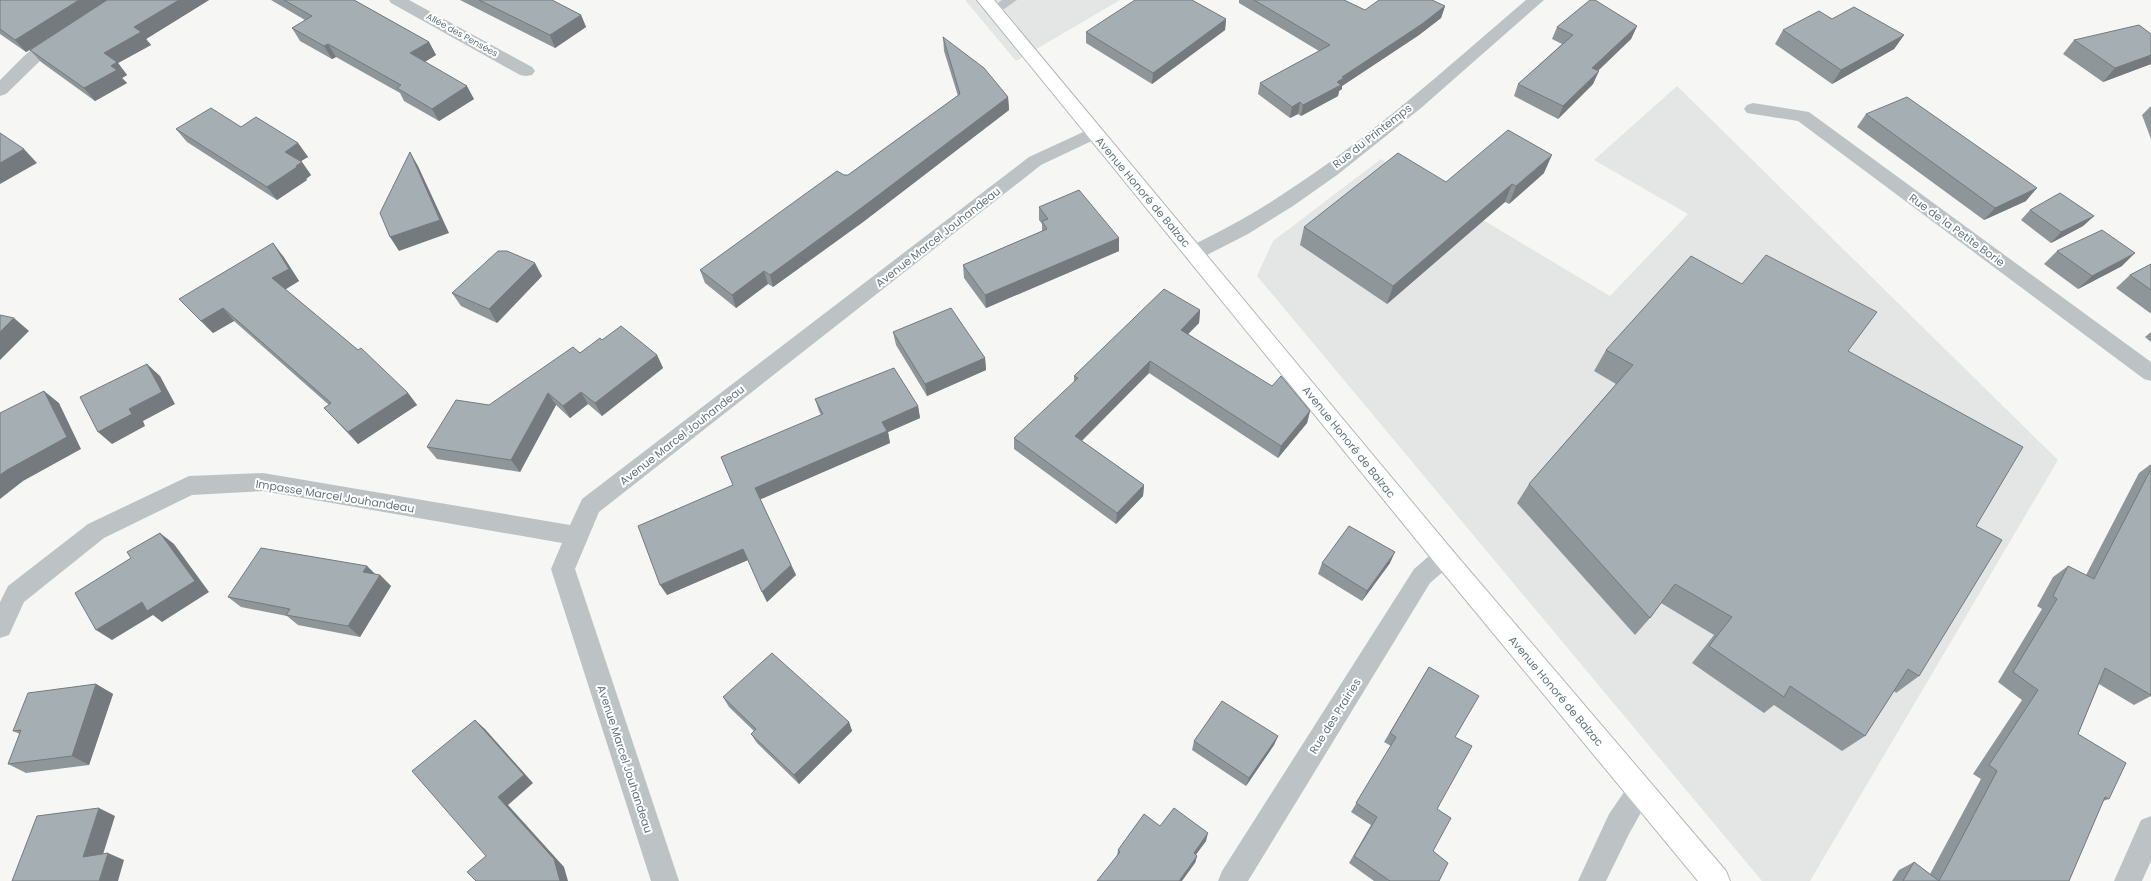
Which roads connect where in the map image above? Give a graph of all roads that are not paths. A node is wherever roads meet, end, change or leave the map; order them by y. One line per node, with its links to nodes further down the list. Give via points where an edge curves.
1 (397, 0): 6 (street, Allée des Pensées)
2 (1011, 0): 4 (lane)
3 (1536, 0): 10 (street, Rue du Printemps, via 1364,145 1273,210)
4 (989, 5): 9 (main road, Avenue Honoré de Balzac)
5 (71, 33): 7 (street, via 38,53)
6 (526, 71)
7 (0, 90)
8 (1753, 109): 11 (street, Rue de la Petite Borie, via 1804,116)
9 (1094, 133): 10 (main road, Avenue Honoré de Balzac); 12 (street, Avenue Marcel Jouhandeau, via 1035,162 590,506)
10 (1194, 252): 13 (main road, Avenue Honoré de Balzac)
11 (2151, 373)
12 (578, 536): 14 (street, Impasse Marcel Jouhandeau, via 263,482 189,486 96,531 16,594); 17 (street, Avenue Marcel Jouhandeau, via 562,568)
13 (1444, 557): 15 (main road, Avenue Honoré de Balzac); 18 (street, Rue des Prairies, via 1422,576)
14 (0, 627)
15 (1640, 791): 19 (street, via 1619,824); 20 (main road, Avenue Honoré de Balzac)
16 (2151, 830): 21 (street)
17 (665, 881)
18 (1232, 881)
19 (1592, 881)
20 (1716, 881)
21 (2128, 881)

